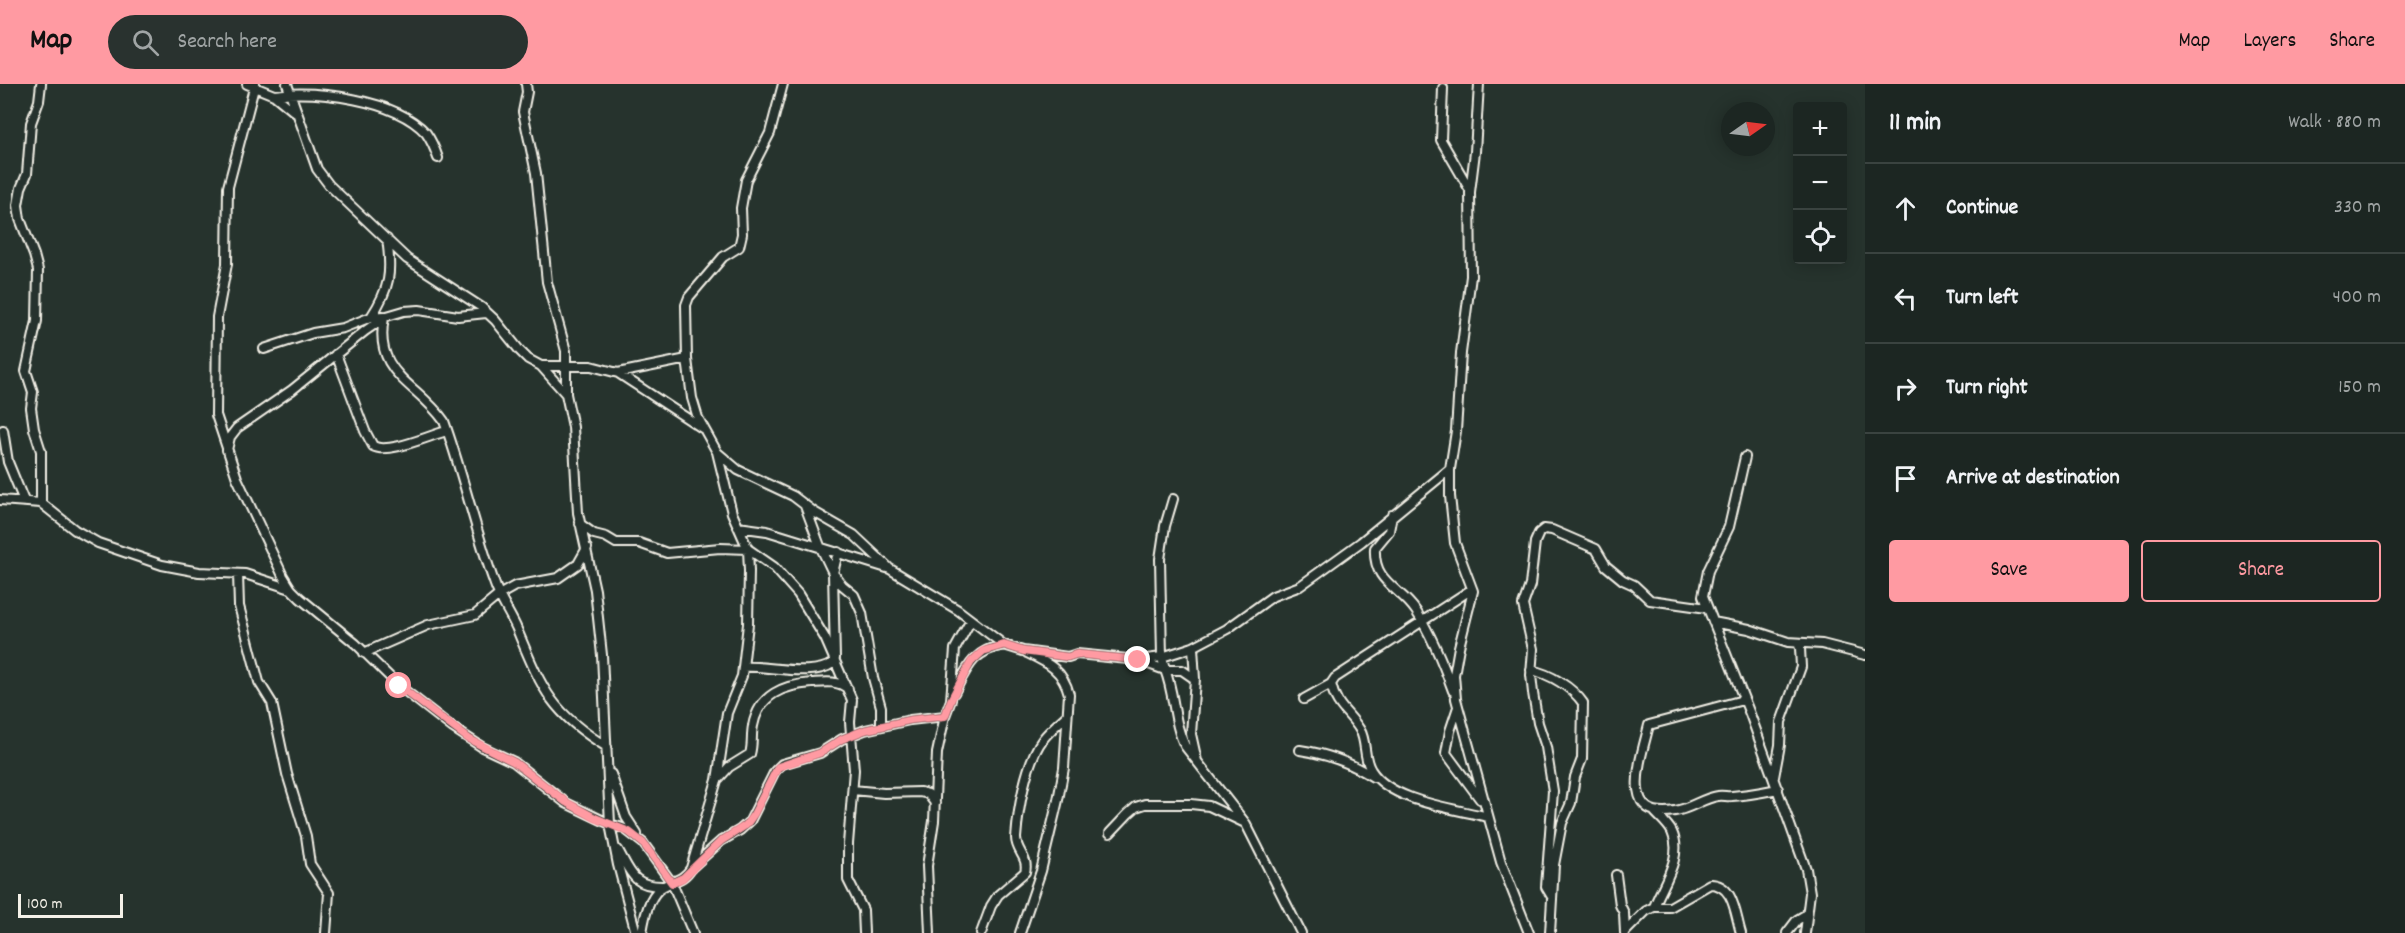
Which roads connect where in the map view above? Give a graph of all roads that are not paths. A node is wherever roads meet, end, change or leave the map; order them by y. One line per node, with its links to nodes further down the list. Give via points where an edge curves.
1 (40, 84): 34 (street, via 31,123 27,174 18,205 38,270 37,321 26,371 33,392 33,423 41,451)
2 (287, 84): 8 (street)
3 (526, 84): 21 (street, via 523,112 536,173 544,263)
4 (783, 84): 19 (street, via 772,128 746,180 739,247 723,257 686,305)
5 (1479, 84): 12 (street)
6 (252, 85): 9 (street); 27 (street, via 228,187 227,264 217,317 216,415)
7 (1443, 88): 12 (street, via 1441,140)
8 (290, 93): 9 (street); 10 (street); 11 (street, via 348,97 385,108 428,135)
9 (273, 95): 10 (street)
10 (299, 116): 13 (street, via 322,177)
11 (438, 158)
12 (1470, 192): 30 (street, via 1471,276)
13 (387, 238): 14 (street, via 407,259); 15 (street, via 388,286)
14 (486, 313): 16 (street, via 458,316 411,310); 20 (street, via 528,359)
15 (371, 317): 16 (street); 17 (street)
16 (386, 317): 18 (street); 26 (street, via 381,335 385,355 401,379 434,407)
17 (264, 349)
18 (336, 354): 26 (street, via 373,446 382,449); 27 (street, via 237,428)
19 (687, 359): 22 (street); 24 (street, via 692,398)
20 (541, 366): 21 (street); 23 (street)
21 (567, 368): 22 (street, via 591,366); 23 (street)
22 (618, 373): 24 (street)
23 (566, 394): 37 (street, via 573,427)
24 (703, 429): 28 (street)
25 (3, 430): 33 (street, via 8,462)
26 (447, 431): 48 (street)
27 (226, 452): 46 (street)
28 (717, 452): 35 (street, via 738,470 784,491); 38 (street)
29 (1744, 457): 49 (street, via 1729,527 1704,587)
30 (1450, 469): 36 (street); 47 (street, via 1455,543)
31 (1173, 499): 59 (street, via 1160,559)
32 (0, 500): 33 (street)
33 (24, 501): 34 (street)
34 (41, 503): 44 (street, via 98,543 180,569)
35 (805, 506): 39 (street); 43 (street, via 854,535)
36 (1392, 515): 51 (street, via 1389,531 1375,548 1378,569); 55 (street, via 1300,586 1274,596 1227,629)
37 (580, 524): 40 (street); 41 (street, via 616,543 639,543 667,553)
38 (738, 527): 39 (street); 41 (street)
39 (820, 546): 42 (street); 45 (street)
40 (587, 548): 48 (street, via 578,564 558,578 515,586); 76 (street, via 598,609)
41 (748, 549): 60 (street, via 790,584); 62 (street, via 749,600)
42 (838, 552): 43 (street); 45 (street)
43 (890, 569): 50 (street)
44 (238, 573): 46 (street); 103 (street, via 239,606 255,671 272,704 310,864 329,894)
45 (834, 573): 60 (street); 74 (street, via 854,595 862,613 881,707)
46 (291, 589): 57 (street)
47 (1472, 589): 51 (street); 71 (street, via 1454,675)
48 (499, 595): 57 (street, via 475,615 428,625); 76 (street, via 546,693 567,718)
49 (1707, 608): 52 (street); 64 (street, via 1650,600 1606,566 1596,549 1544,529 1535,542 1524,602 1533,649)
50 (971, 620): 54 (street); 69 (street, via 955,649)
51 (1422, 622): 66 (street); 71 (street)
52 (1713, 622): 53 (street); 70 (street)
53 (1798, 643): 58 (street, via 1822,644); 80 (street, via 1801,667 1780,722)
54 (1004, 645): 56 (street); 69 (street, via 977,655)
55 (1192, 646): 59 (street); 65 (street)
56 (1023, 651): 61 (street); 73 (street, via 1051,665 1063,678 1069,694)
57 (364, 653): 91 (street, via 406,692 469,739 514,762 566,802)
58 (1865, 656)
59 (1162, 657): 61 (street); 63 (street)
60 (835, 658): 62 (street, via 830,666 818,669); 67 (street)
61 (1138, 660): 63 (street)
62 (743, 667): 81 (street, via 724,724)
63 (1164, 670): 65 (street, via 1182,670); 79 (street, via 1179,735)
64 (1531, 670): 99 (street, via 1553,791 1546,887); 99 (street, via 1553,678 1583,703 1582,759 1557,839)
65 (1195, 680): 79 (street, via 1191,734)
66 (1331, 684): 68 (street); 82 (street, via 1340,708 1362,732 1365,755)
67 (849, 690): 75 (street); 81 (street, via 839,684 822,683 786,687 773,693 754,722 750,754 729,766)
68 (1304, 699)
69 (951, 700): 72 (street)
70 (1743, 700): 80 (street); 88 (street, via 1649,725 1637,790 1640,800)
71 (1457, 703): 86 (street); 86 (street, via 1446,753)
72 (945, 716): 74 (street); 85 (street, via 937,753)
73 (1067, 716): 109 (street, via 1044,738 1026,781 1016,838 1016,846 1026,860 1025,872 998,895); 110 (street, via 1058,800 1041,871)
74 (881, 726): 75 (street)
75 (851, 735): 84 (street); 96 (street, via 827,750 778,767 750,821)
76 (607, 747): 78 (street)
77 (1300, 750): 82 (street, via 1322,753 1356,766)
78 (608, 764): 91 (street); 94 (street, via 626,817)
79 (1198, 765): 90 (street)
80 (1774, 779): 83 (street)
81 (717, 780): 96 (street)
82 (1380, 781): 89 (street, via 1400,795)
83 (1778, 789): 87 (street, via 1717,796); 101 (street, via 1806,869 1810,893)
84 (853, 790): 85 (street, via 920,792); 107 (street, via 848,880 863,910)
85 (935, 802): 108 (street, via 927,866)
86 (1484, 805): 89 (street)
87 (1682, 810): 88 (street); 92 (street)
88 (1654, 811): 92 (street)
89 (1488, 817): 112 (street)
90 (1246, 824): 93 (street, via 1209,806 1145,804 1136,807); 111 (street)
91 (610, 825): 94 (street, via 625,829); 95 (street)
92 (1671, 830): 100 (street, via 1674,856 1669,877)
93 (1110, 833)
94 (640, 841): 98 (street)
95 (614, 843): 98 (street, via 637,881 644,885); 104 (street)
96 (691, 868): 98 (street, via 683,878)
97 (1616, 875): 102 (street)
98 (668, 884): 105 (street, via 659,889 645,915); 106 (street)
99 (1552, 897): 113 (street)
100 (1654, 907): 102 (street); 114 (street, via 1670,907 1710,884 1717,884 1728,891)
101 (1807, 914): 115 (street); 116 (street)
102 (1625, 932)
103 (326, 933)
104 (636, 933)
105 (642, 933)
106 (693, 933)
107 (864, 933)
108 (930, 933)
109 (981, 933)
110 (1020, 933)
111 (1301, 933)
112 (1529, 933)
113 (1550, 933)
114 (1741, 933)
115 (1787, 933)
116 (1805, 933)

